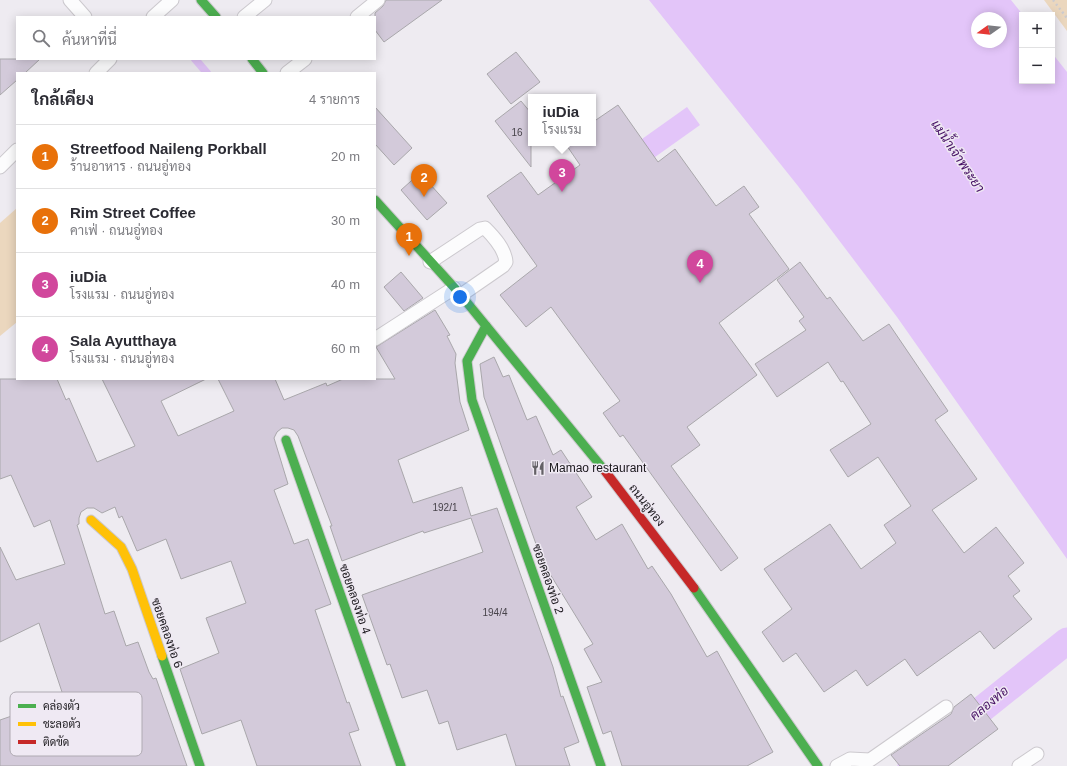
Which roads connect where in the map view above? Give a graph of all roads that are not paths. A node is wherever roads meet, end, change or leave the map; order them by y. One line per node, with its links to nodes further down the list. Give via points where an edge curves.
1 (70, 0): 6 (lane)
2 (172, 0): 7 (lane)
3 (201, 0): 8 (street)
4 (265, 0): 9 (lane)
5 (378, 0): 10 (lane)
6 (84, 16)
7 (154, 16)
8 (215, 16)
9 (245, 16)
10 (358, 16)
11 (109, 60): 14 (lane)
12 (253, 60): 15 (street)
13 (303, 60): 16 (lane)
14 (97, 72)
15 (263, 72)
16 (288, 72)
17 (16, 151): 18 (lane)
18 (0, 167)
19 (376, 201): 20 (street, ถนนอู่ทอง)
20 (430, 262): 21 (street, ถนนอู่ทอง); 21 (lane, via 480,229 485,228 490,232 502,249 506,262)
21 (458, 292): 22 (street, ถนนอู่ทอง); 23 (lane)
22 (486, 326): 30 (street, ซอยคลองท่อ 2, via 467,361 472,400); 31 (street, ถนนอู่ทอง, via 636,508 768,690)
23 (376, 338)
24 (286, 440): 29 (street, ซอยคลองท่อ 4)
25 (90, 520): 28 (street, ซอยคลองท่อ 6, via 121,547 132,569)
26 (946, 707): 32 (lane, via 870,760 850,759)
27 (1037, 754): 33 (lane)
28 (200, 766)
29 (400, 766)
30 (602, 766)
31 (818, 766)
32 (836, 766)
33 (1019, 766)

